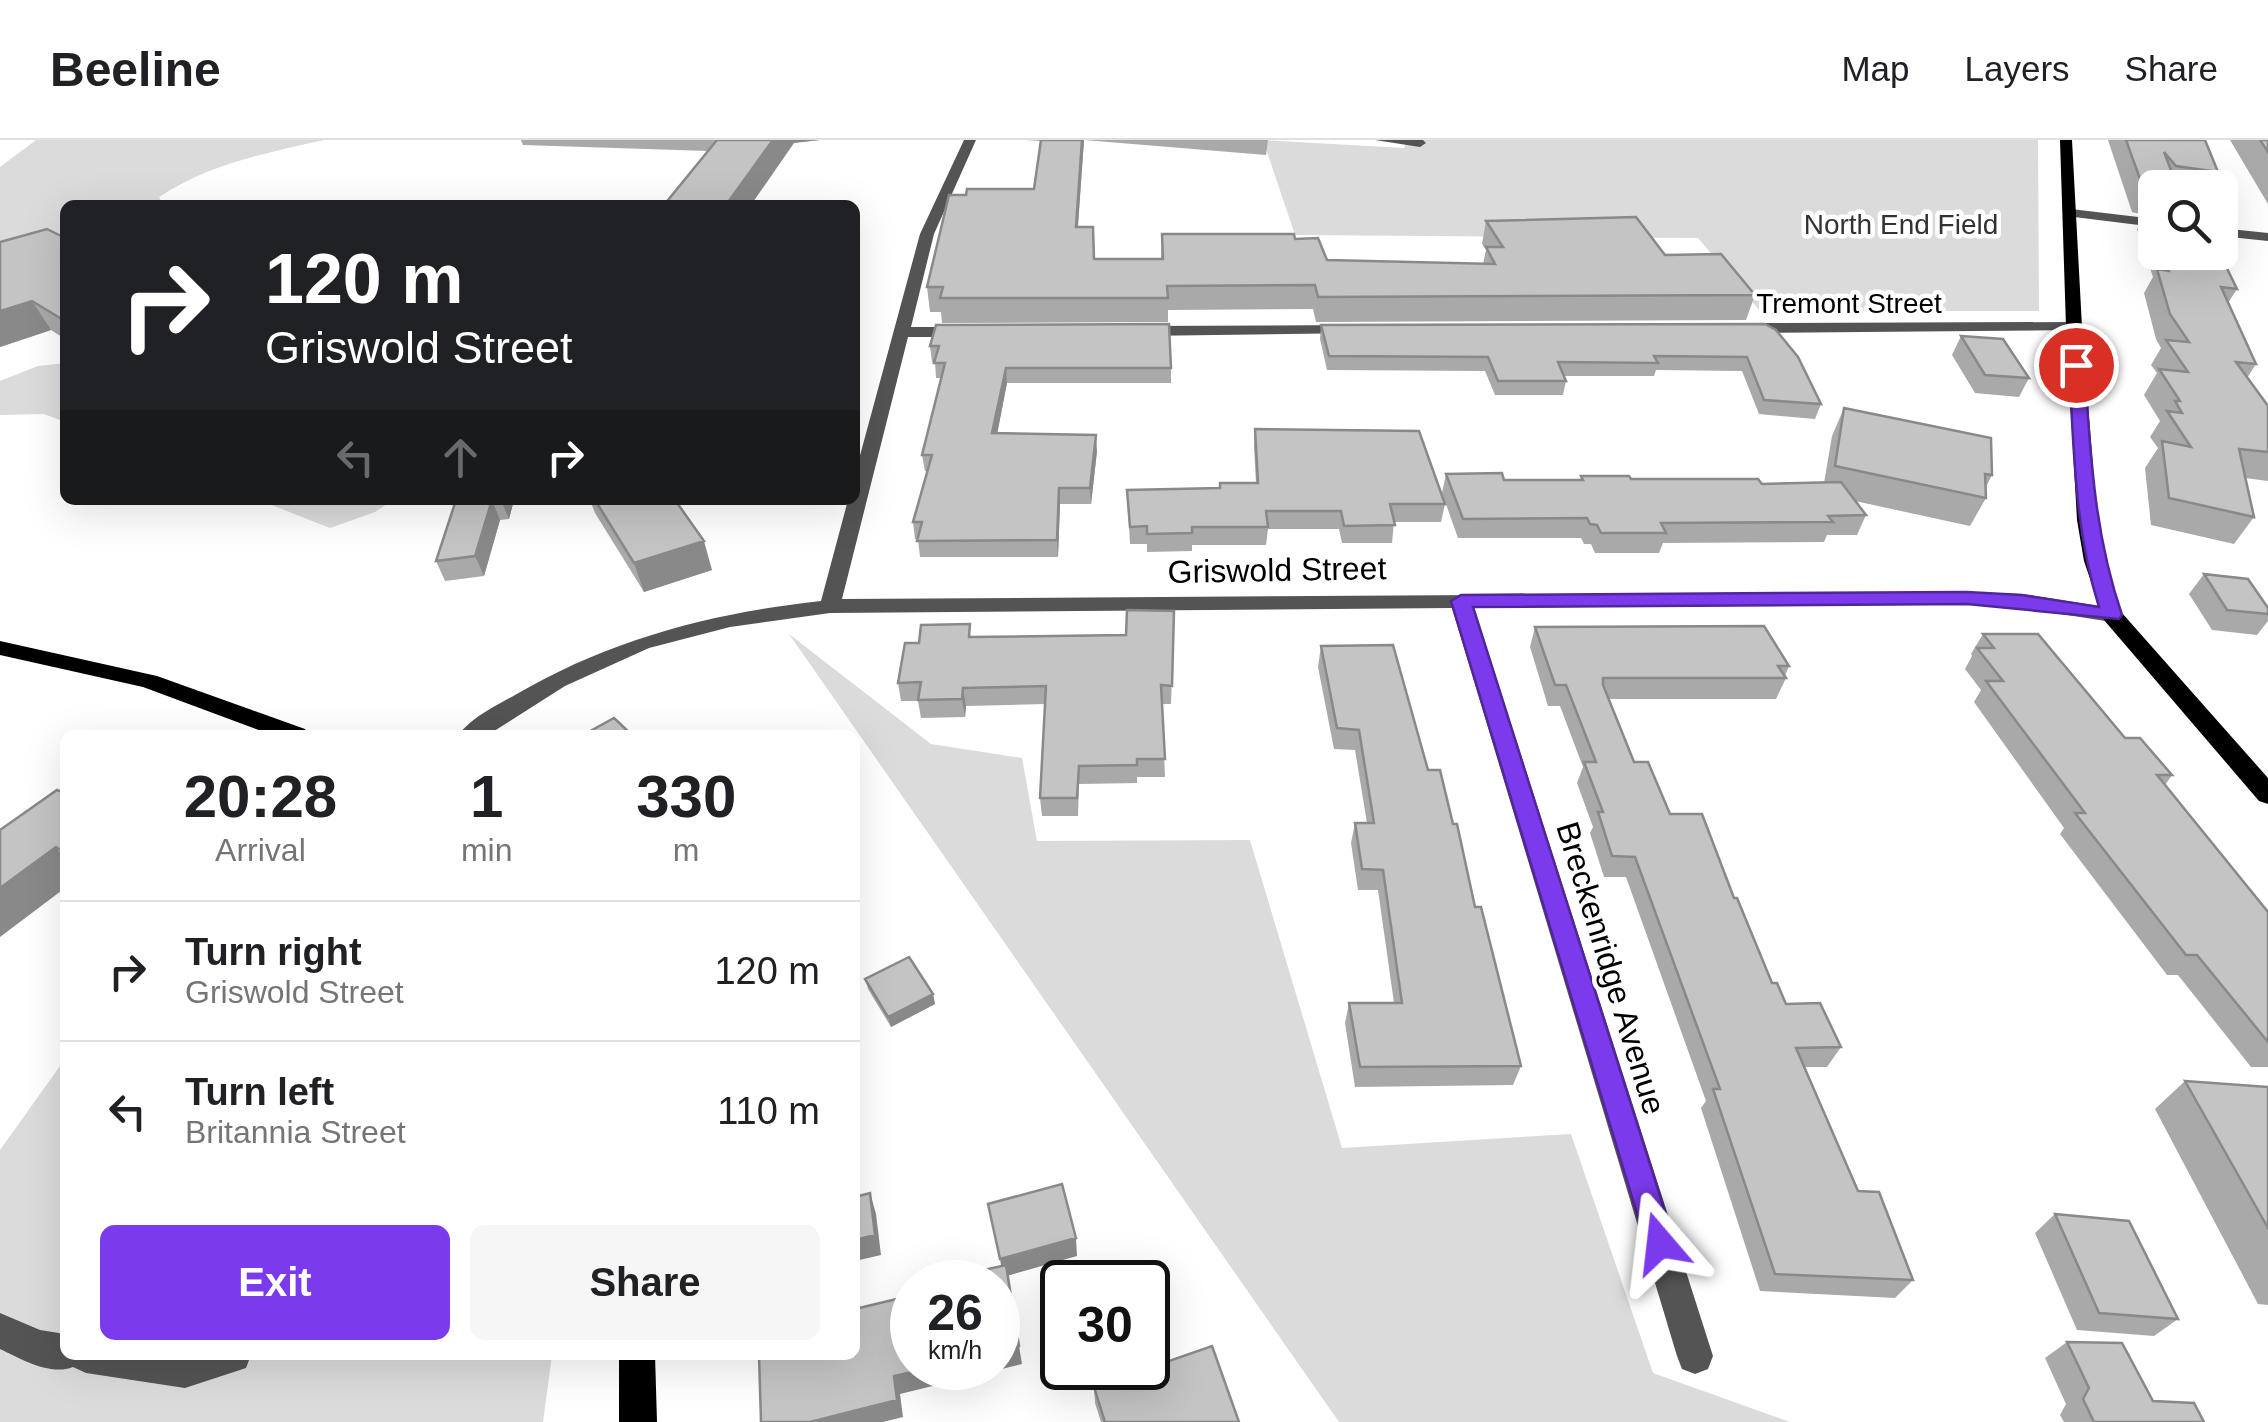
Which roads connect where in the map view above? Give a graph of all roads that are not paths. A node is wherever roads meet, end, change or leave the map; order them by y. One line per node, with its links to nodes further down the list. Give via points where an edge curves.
1 (970, 140): 13 (street, via 927,234)
2 (1380, 140): 4 (street)
3 (2066, 140): 5 (main road)
4 (1420, 143)
5 (2070, 213): 6 (street); 9 (main road)
6 (2138, 222)
7 (2238, 234): 8 (street)
8 (2268, 238)
9 (2074, 326): 10 (street, Tremont Street); 19 (main road, via 2087,520)
10 (1717, 328)
11 (1380, 330): 12 (street)
12 (1122, 331)
13 (904, 332): 14 (street); 15 (street)
14 (984, 332)
15 (860, 495)
16 (857, 505): 18 (street)
17 (1461, 601): 18 (street, Griswold Street); 19 (street, Griswold Street, via 1967,598); 26 (street, Breckenridge Avenue)
18 (830, 606): 22 (street, Griswold Street, via 759,613 632,644 574,669)
19 (2112, 615): 23 (main road)
20 (0, 648): 21 (main road, via 149,681)
21 (282, 730)
22 (479, 730)
23 (2268, 795)
24 (0, 1331): 25 (street)
25 (60, 1351)
26 (1695, 1356)
27 (119, 1360): 28 (street, via 185,1370)
28 (217, 1360)
29 (637, 1360): 30 (main road)
30 (638, 1422)

